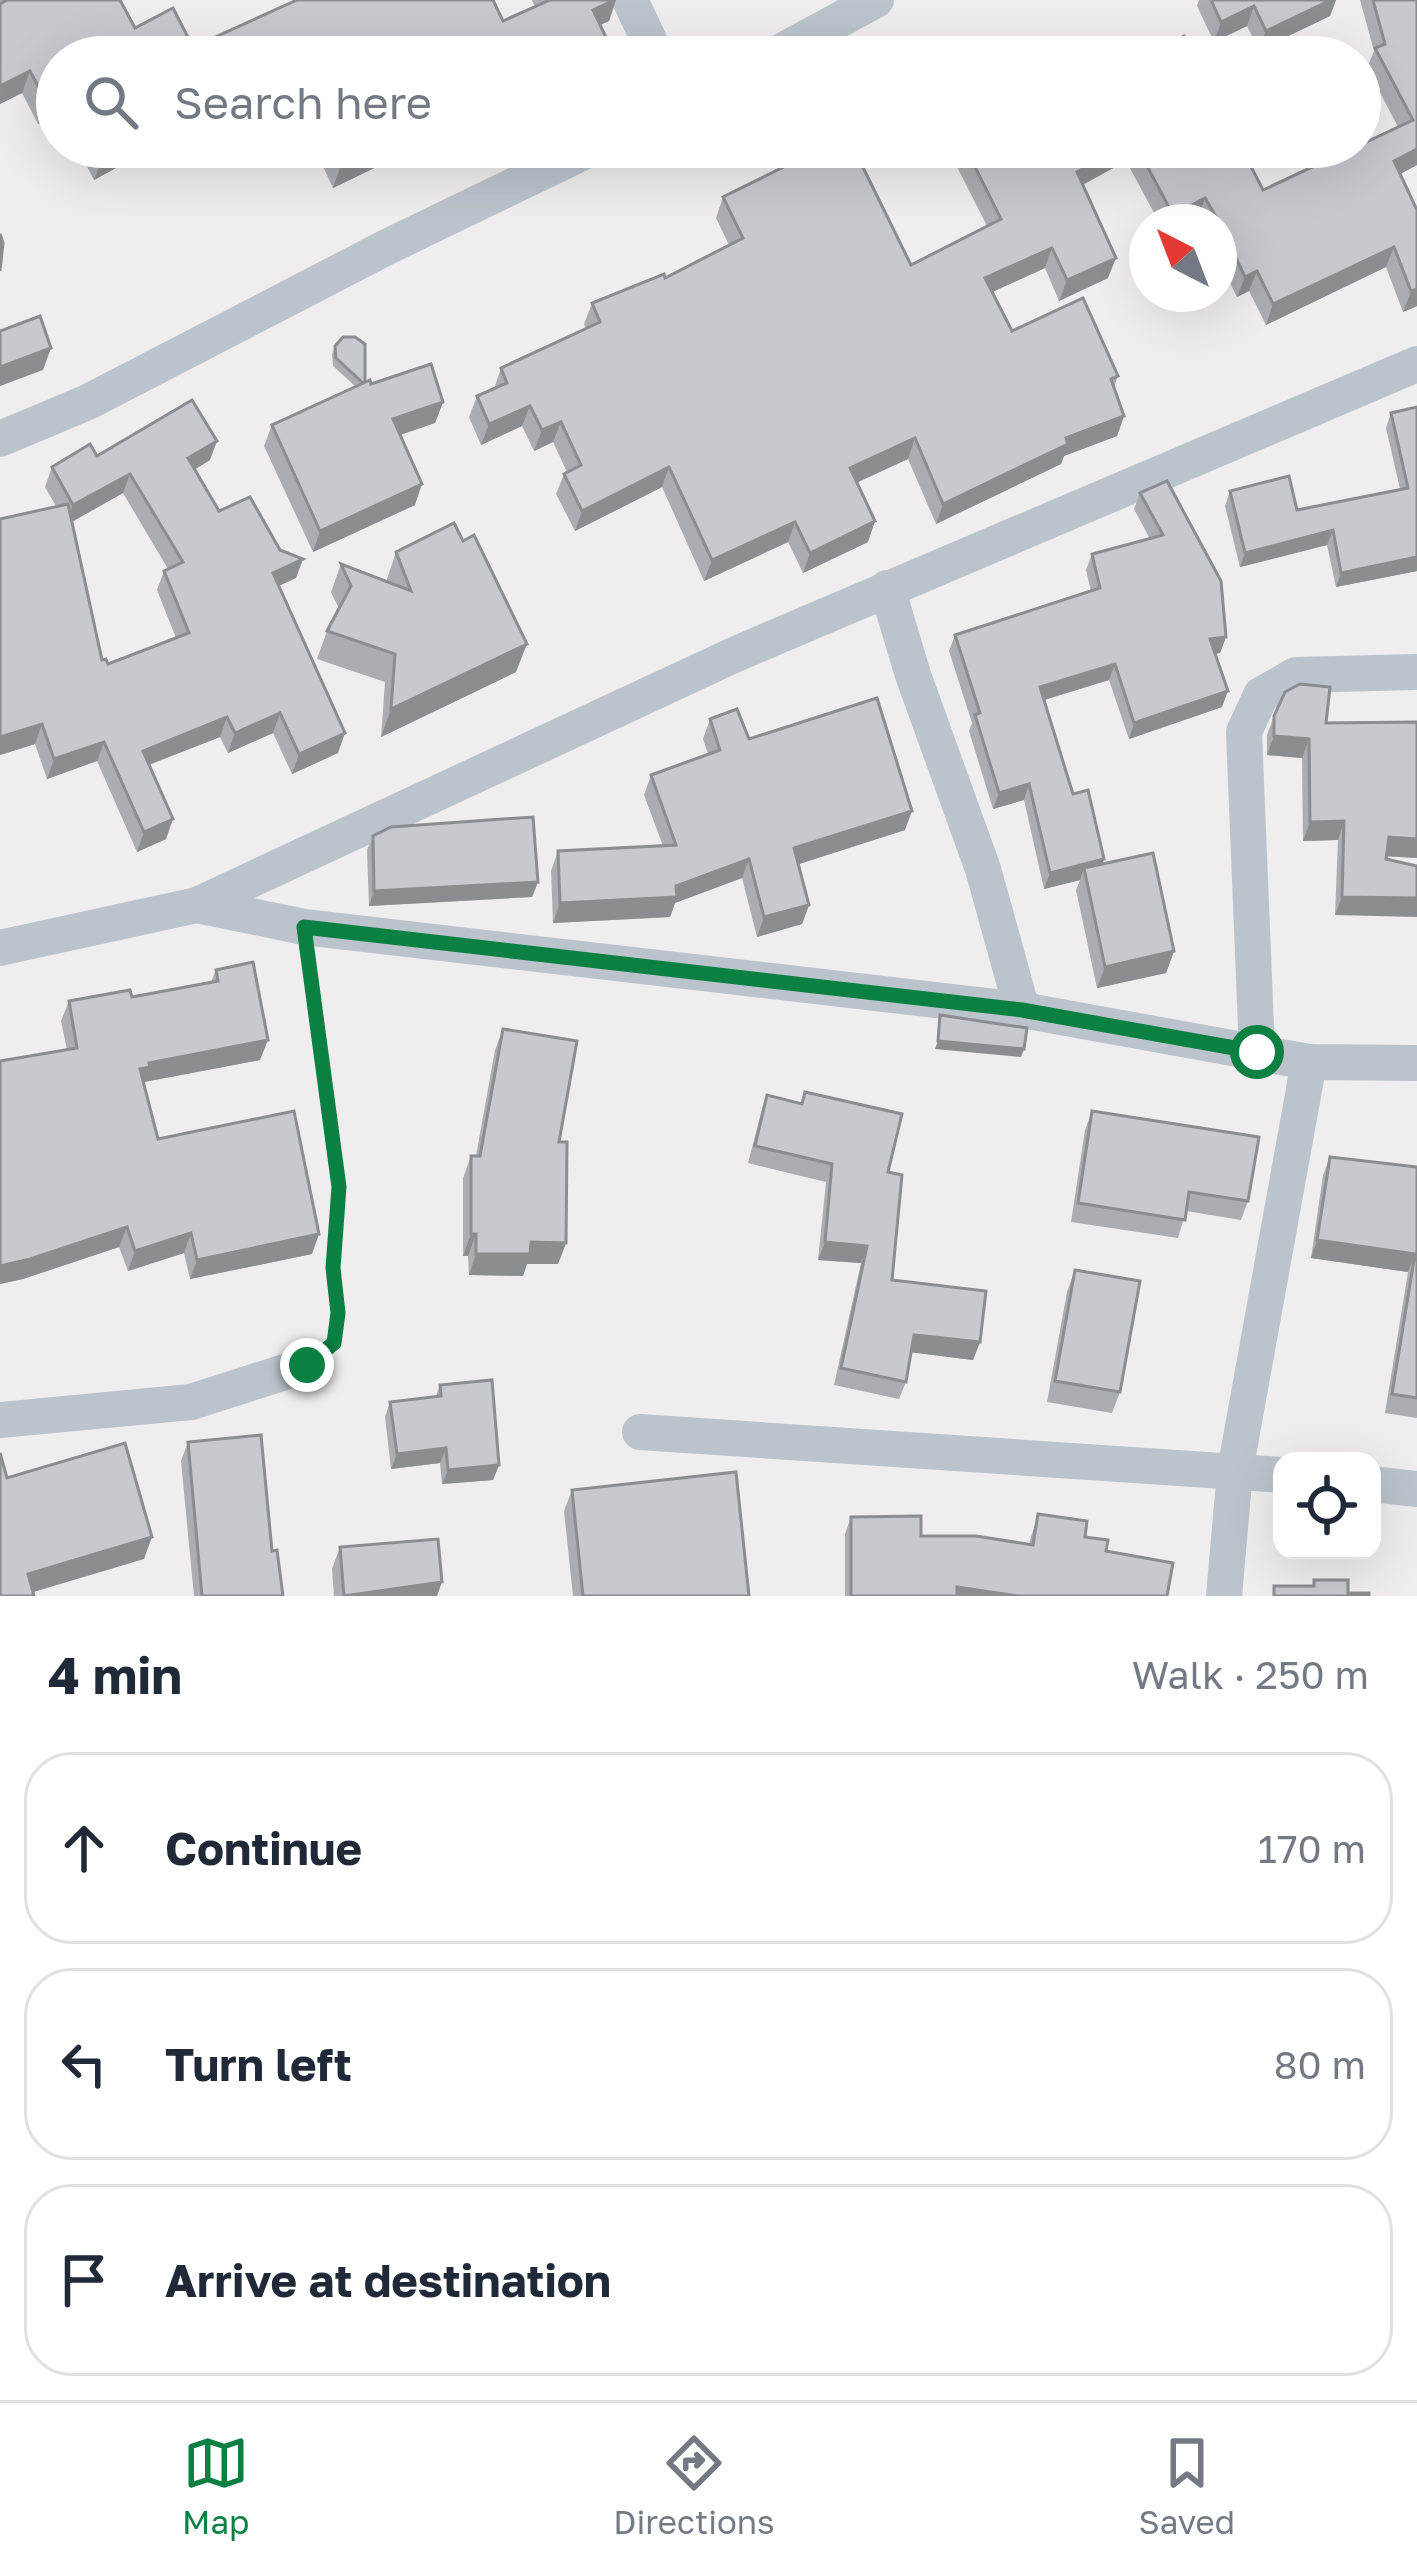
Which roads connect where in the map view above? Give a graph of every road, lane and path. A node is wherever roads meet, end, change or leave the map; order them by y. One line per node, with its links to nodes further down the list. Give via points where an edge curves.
1 (630, 0): 3 (street)
2 (876, 0): 4 (street)
3 (647, 36)
4 (810, 36)
5 (551, 168): 7 (street)
6 (1417, 364): 8 (street)
7 (0, 440)
8 (887, 588): 10 (street); 13 (street, via 983,868)
9 (1417, 672): 14 (street, via 1296,675 1261,694 1244,732)
10 (197, 905): 11 (street); 12 (street)
11 (304, 927): 13 (street); 17 (path, via 339,1187 334,1343)
12 (0, 948)
13 (1022, 1010): 14 (street)
14 (1257, 1052): 15 (street)
15 (1310, 1062): 16 (street); 20 (street)
16 (1417, 1063)
17 (307, 1365): 18 (street, via 191,1402)
18 (0, 1420)
19 (640, 1432): 20 (street)
20 (1234, 1471): 21 (street); 24 (street)
21 (1273, 1474)
22 (1381, 1485): 23 (street)
23 (1417, 1489)
24 (1224, 1596)

